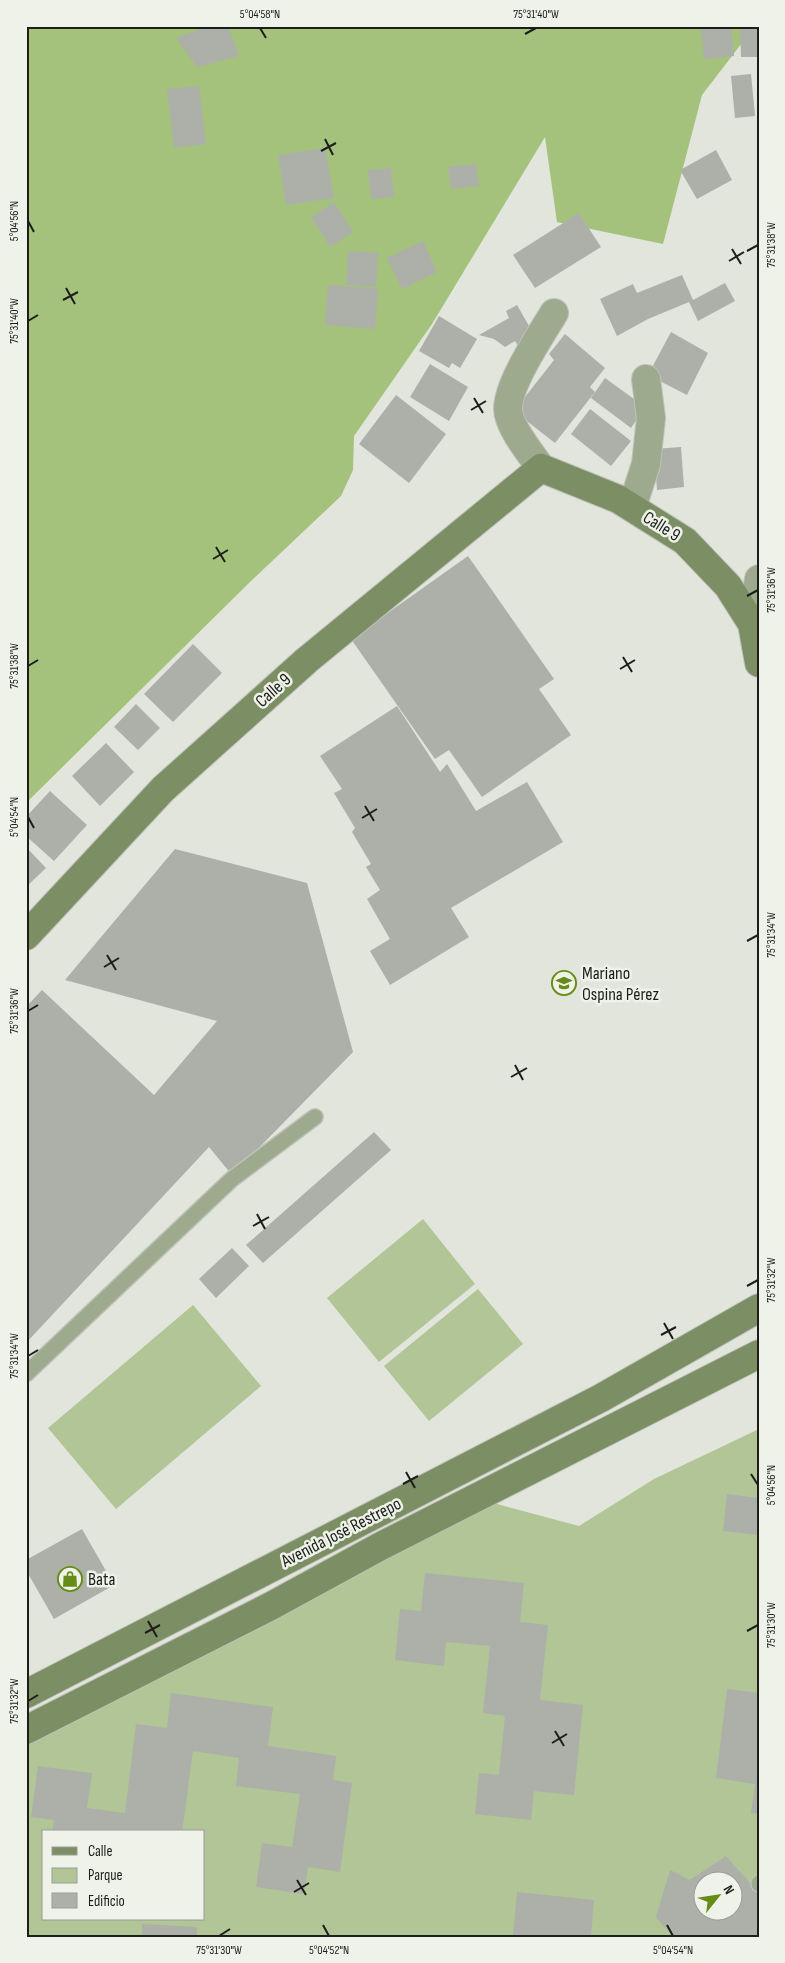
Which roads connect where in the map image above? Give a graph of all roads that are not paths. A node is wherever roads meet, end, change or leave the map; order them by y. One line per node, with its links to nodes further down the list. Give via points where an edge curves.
1 (554, 312): 3 (street, via 524,364 512,390 508,409 518,436)
2 (646, 379): 4 (street, via 651,418 646,464)
3 (541, 468): 4 (main road, Calle 9); 8 (main road, Calle 9, via 307,660 163,789)
4 (632, 507): 6 (main road, Calle 9, via 685,540 728,586)
5 (759, 579): 6 (street)
6 (752, 624): 7 (main road)
7 (759, 664)
8 (26, 936)
9 (315, 1117): 12 (lane, via 232,1179)
10 (759, 1308): 13 (main road, Avenida José Restrepo, via 601,1398)
11 (759, 1354): 14 (main road, Avenida José Restrepo)
12 (26, 1374)
13 (26, 1694)
14 (26, 1730)

